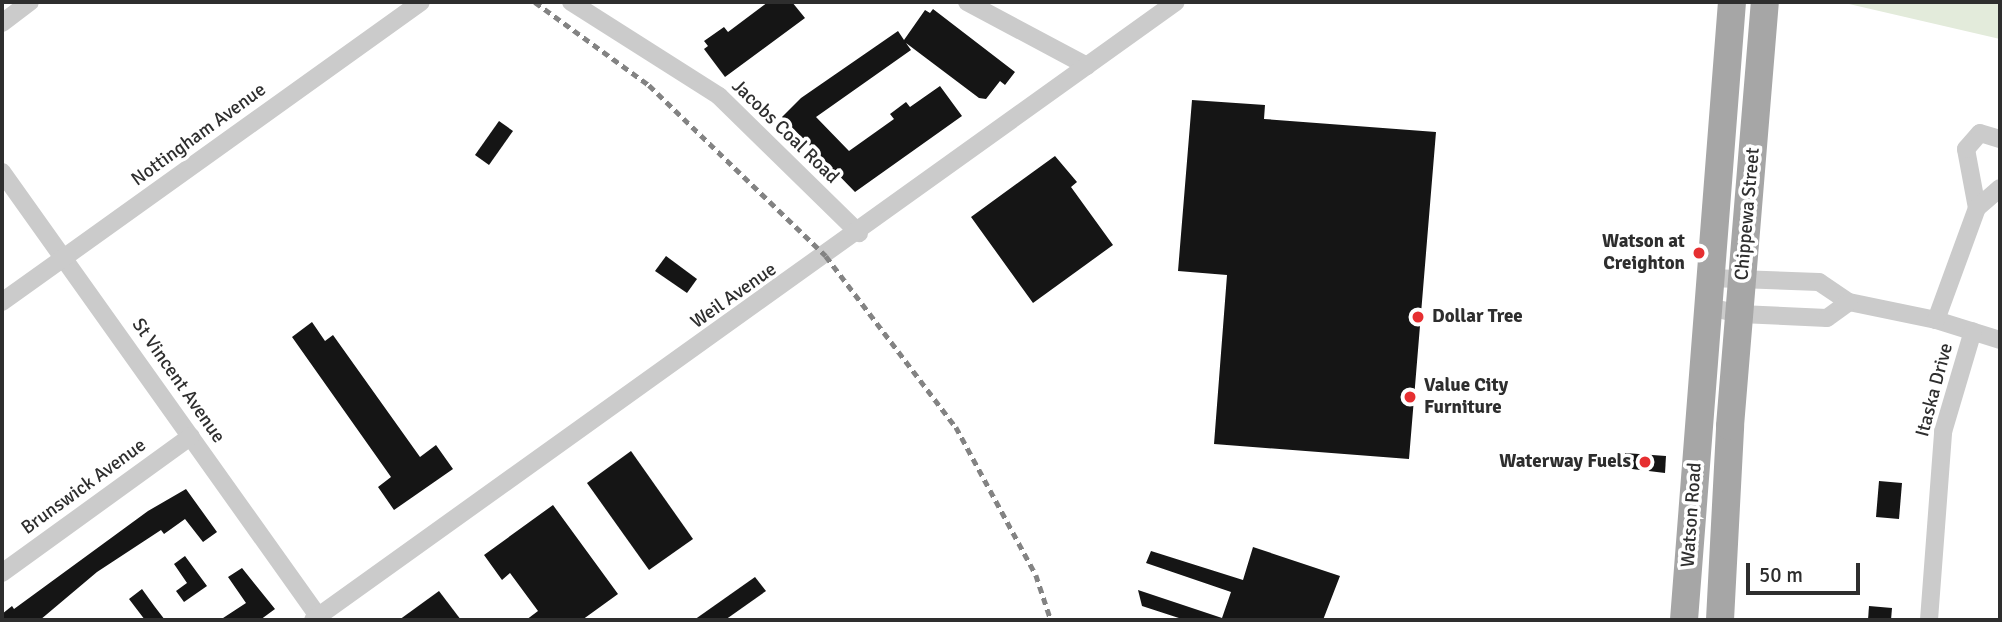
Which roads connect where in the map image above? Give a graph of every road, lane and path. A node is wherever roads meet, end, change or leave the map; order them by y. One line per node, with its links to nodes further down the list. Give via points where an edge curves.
1 (30, 2): 8 (street)
2 (421, 2): 15 (street, Nottingham Avenue)
3 (571, 2): 14 (street, Jacobs Coal Road, via 719,96)
4 (967, 2): 9 (street)
5 (1176, 2): 9 (street, Weil Avenue)
6 (1732, 2): 16 (main road, Chippewa Street)
7 (1765, 2): 17 (main road, Chippewa Street)
8 (2, 23)
9 (1087, 66): 14 (street, Weil Avenue)
10 (2000, 139): 13 (street, via 1980,133 1966,149)
11 (2, 172): 15 (street, St Vincent Avenue)
12 (2000, 188): 13 (street, Itaska Drive)
13 (1977, 208): 22 (street, Itaska Drive)
14 (859, 233): 29 (street, Weil Avenue)
15 (64, 257): 18 (street, Nottingham Avenue); 27 (street, St Vincent Avenue)
16 (1710, 278): 17 (street); 20 (main road, Chippewa Street)
17 (1743, 278): 19 (street, via 1819,282); 21 (main road, Chippewa Street)
18 (2, 302)
19 (1849, 302): 21 (street, via 1827,318); 22 (street)
20 (1708, 307): 21 (street); 25 (main road, Chippewa Street)
21 (1740, 314): 26 (main road, Chippewa Street)
22 (1936, 320): 23 (street)
23 (1973, 331): 24 (street); 32 (street, Itaska Drive, via 1950,402 1940,460)
24 (2000, 340)
25 (1700, 409): 30 (main road, Watson Road)
26 (1730, 426): 31 (main road, Watson Road)
27 (191, 436): 28 (street, Brunswick Avenue); 29 (street, St Vincent Avenue)
28 (2, 573)
29 (315, 618)
30 (1684, 620)
31 (1720, 620)
32 (1929, 620)

